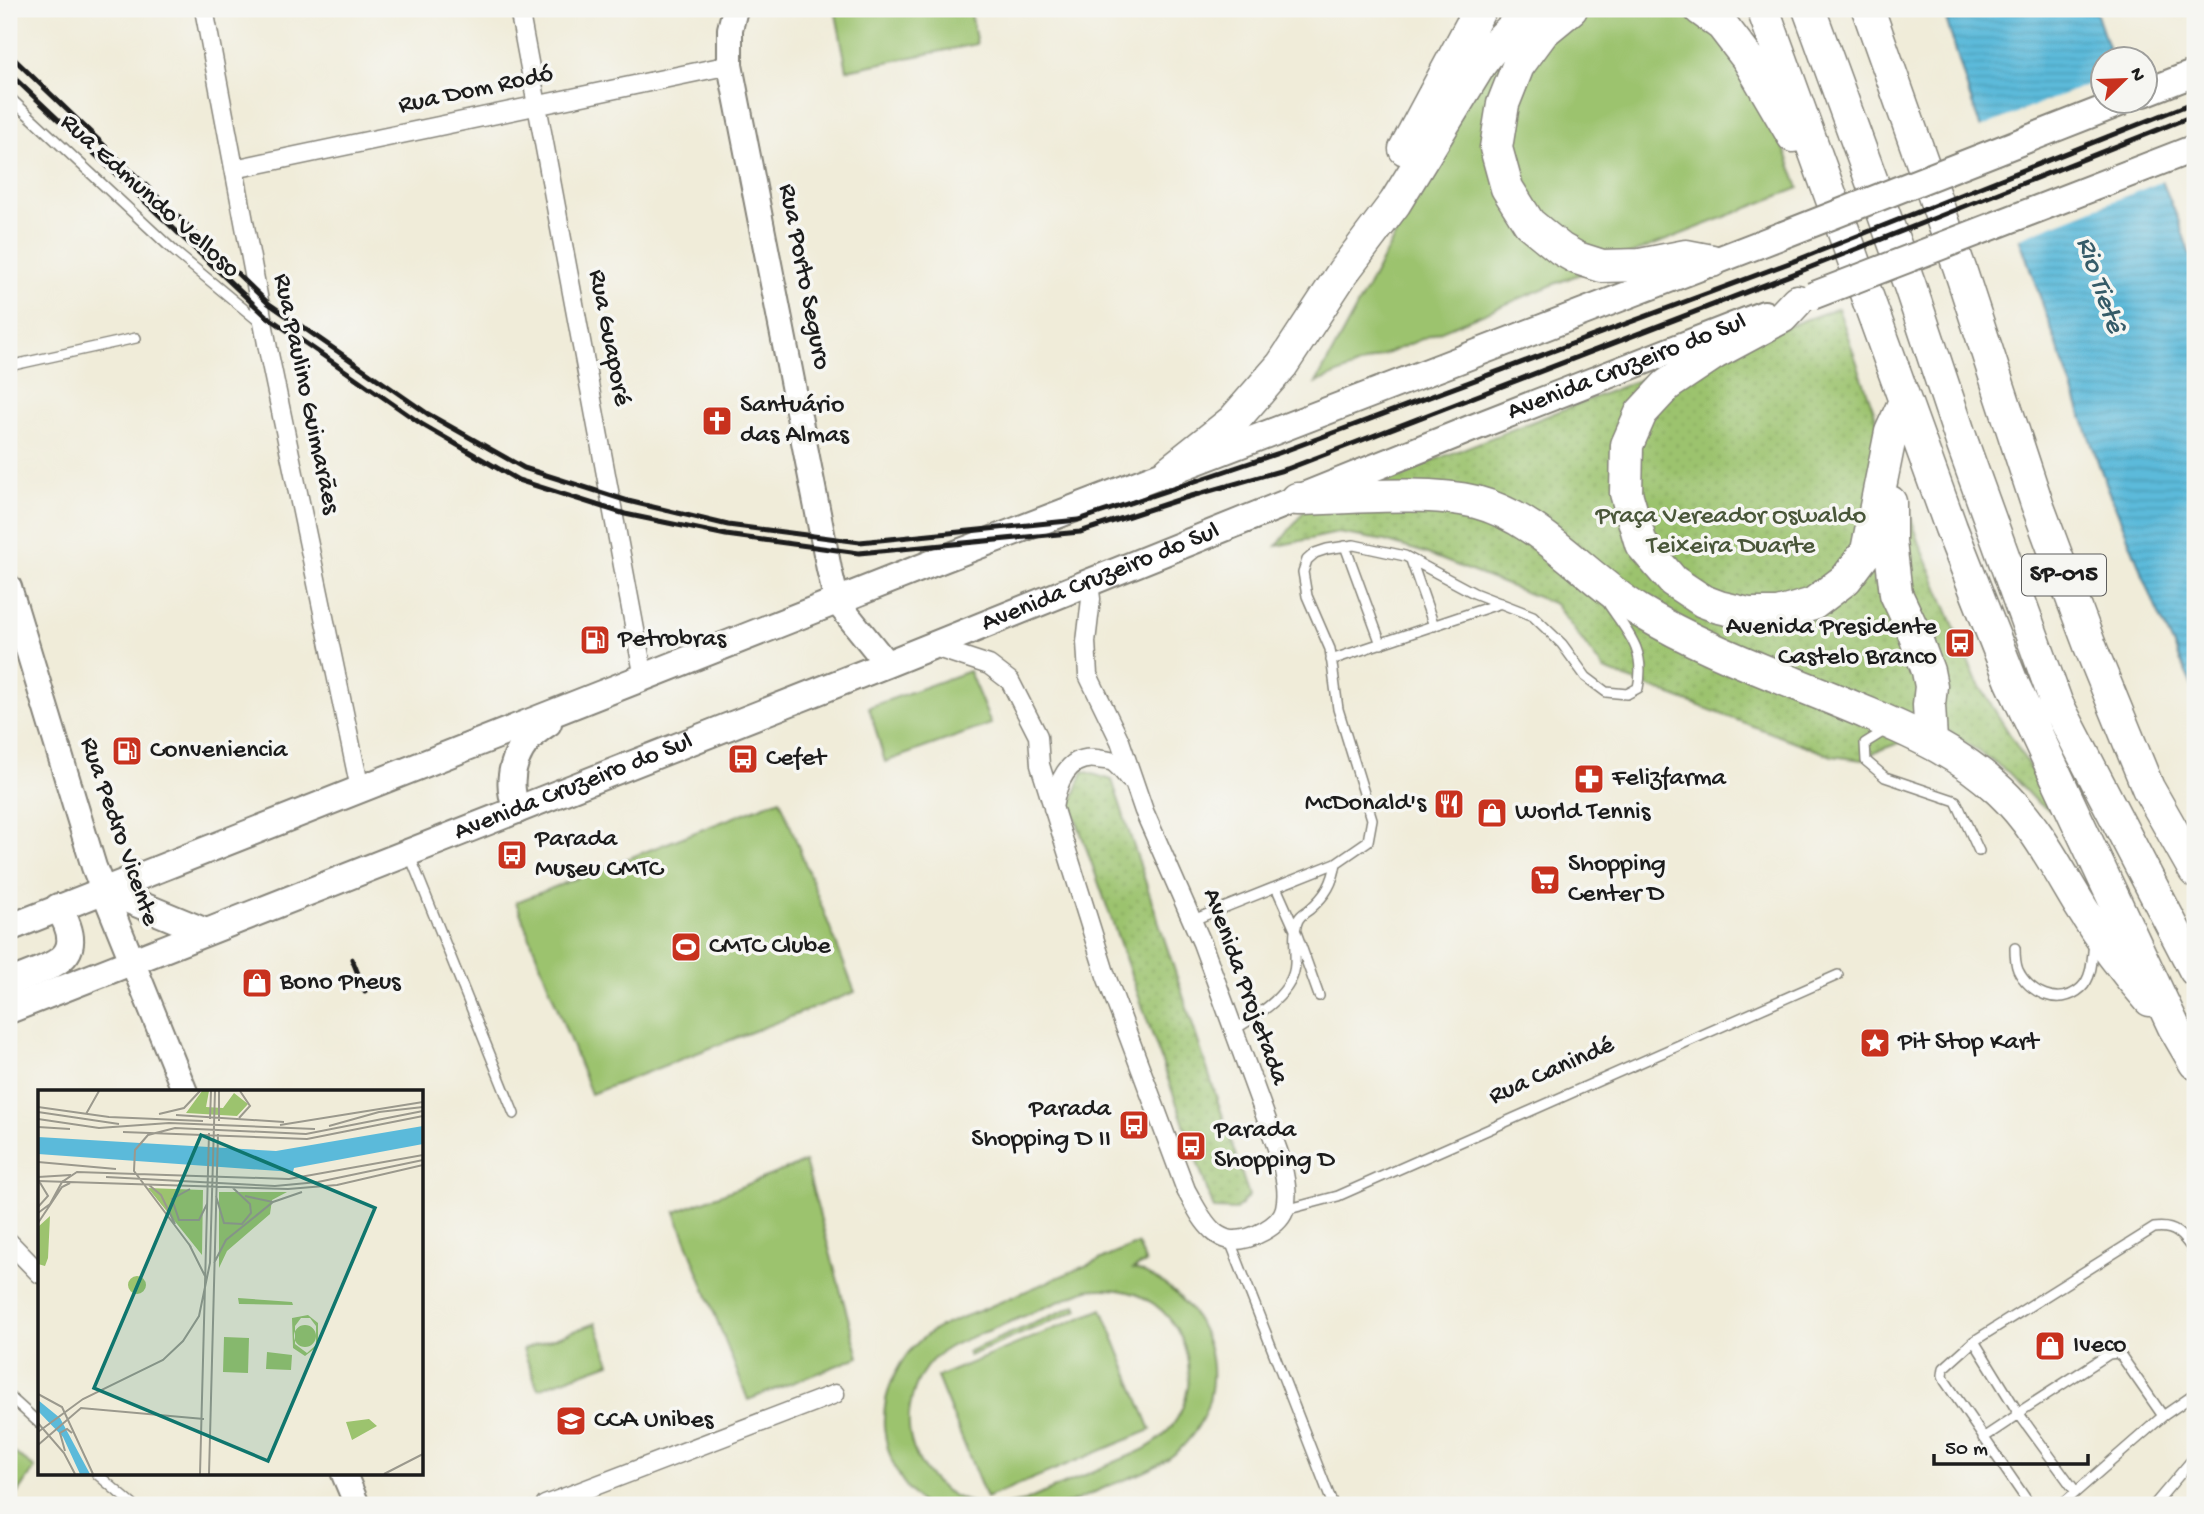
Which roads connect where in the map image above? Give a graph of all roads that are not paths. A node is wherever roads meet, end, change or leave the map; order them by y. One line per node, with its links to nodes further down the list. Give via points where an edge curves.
1 (204, 9): 19 (street, Rua Paulino Guimarães)
2 (519, 9): 15 (street, Rua Guaporé)
3 (735, 9): 11 (street, Rua Porto Seguro)
4 (1480, 9): 21 (highway)
5 (1532, 9): 21 (highway, via 1481,63 1395,203)
6 (1571, 9): 20 (highway, via 1543,32 1518,66 1503,104 1496,148 1507,188 1529,223 1577,258 1602,266 1686,256)
7 (1700, 9): 18 (highway, via 1722,25 1748,59 1804,154)
8 (1763, 9): 18 (highway)
9 (1809, 9): 64 (highway, via 2056,702)
10 (1867, 15): 53 (highway, SP-015, via 2090,646 2148,788)
11 (730, 65): 15 (street, Rua Dom Rodó); 35 (street, Rua Porto Seguro)
12 (2195, 73): 13 (main road)
13 (2158, 88)
14 (9, 97): 23 (lane, Rua Edmundo Velloso, via 174,251)
15 (538, 105): 19 (street, Rua Dom Rodó); 42 (street, Rua Guaporé)
16 (2088, 115): 20 (main road, bridge)
17 (2195, 148): 22 (main road, Avenida Cruzeiro do Sul, bridge)
18 (1817, 164): 26 (highway)
19 (234, 169): 23 (street, Rua Paulino Guimarães)
20 (1712, 261): 28 (main road)
21 (1343, 272): 28 (highway, via 1282,365 1257,394 1233,421)
22 (1805, 298): 27 (highway, via 1782,317 1667,385 1641,413 1626,445 1626,493 1641,544 1673,581 1719,607 1778,614 1812,604 1846,579 1867,551); 29 (main road, Avenida Cruzeiro do Sul)
23 (263, 326): 47 (street, Rua Paulino Guimarães)
24 (136, 338): 25 (lane)
25 (9, 366)
26 (1905, 401): 27 (highway, via 1891,432); 69 (highway, via 2011,680)
27 (1883, 470): 45 (highway, via 1890,489 1895,594 1928,671)
28 (1170, 471): 35 (main road)
29 (1297, 499): 32 (highway, via 1416,496 1477,502 1528,526); 33 (main road, Avenida Cruzeiro do Sul)
30 (1345, 546): 31 (lane); 38 (lane); 40 (lane, via 1315,553 1303,572)
31 (1411, 560): 36 (lane); 37 (lane)
32 (1580, 565): 36 (lane, via 1631,636 1640,658 1638,688 1627,694 1606,692 1586,677 1562,644 1533,616); 44 (highway, via 1637,610 1701,645)
33 (1089, 582): 39 (main road, Avenida Cruzeiro do Sul); 46 (street, Avenida Projetada, via 1088,675 1120,741)
34 (9, 587): 55 (street, Rua Pedro Vicente)
35 (837, 602): 41 (street, Rua Porto Seguro); 42 (main road)
36 (1501, 603): 37 (lane)
37 (1434, 626): 38 (lane)
38 (1381, 643): 40 (lane)
39 (931, 646): 41 (main road, Avenida Cruzeiro do Sul); 48 (street, via 989,665 1010,681 1038,736 1040,765)
40 (1331, 660): 52 (lane, via 1338,709 1372,819 1367,841)
41 (887, 664): 49 (main road, Avenida Cruzeiro do Sul)
42 (644, 678): 43 (main road)
43 (562, 710): 47 (main road); 49 (main road, via 525,741 516,756 511,779)
44 (1896, 726): 45 (highway); 50 (lane, via 1865,743 1866,761 1885,777 1956,801)
45 (1931, 741): 59 (highway, via 2000,790 2034,829)
46 (1134, 784): 48 (street, via 1113,762 1090,758 1074,762 1063,775); 57 (street, Avenida Projetada)
47 (360, 789): 55 (main road)
48 (1053, 808): 75 (street, via 1106,976 1177,1168 1201,1217 1214,1233)
49 (517, 810): 51 (main road, Avenida Cruzeiro do Sul)
50 (1979, 851)
51 (409, 854): 60 (main road, Avenida Cruzeiro do Sul); 73 (lane)
52 (1336, 863): 54 (lane); 61 (lane, via 1334,879 1324,896 1300,916)
53 (2195, 870)
54 (1276, 887): 57 (lane); 61 (lane)
55 (102, 889): 56 (main road); 60 (main road); 63 (street, Rua Pedro Vicente)
56 (58, 907): 58 (main road); 66 (main road, via 71,930 68,951 61,959)
57 (1193, 920): 70 (street, Avenida Projetada)
58 (9, 928)
59 (2096, 930): 62 (lane, via 2091,971 2081,988 2067,996 2042,995 2031,989 2016,967); 69 (highway, via 2123,971)
60 (206, 932): 63 (main road, Avenida Cruzeiro do Sul)
61 (1296, 932): 67 (lane); 70 (lane, via 1295,968 1281,995)
62 (2015, 948)
63 (132, 962): 68 (main road, Avenida Cruzeiro do Sul); 72 (street, Rua Pedro Vicente)
64 (2195, 970)
65 (1838, 975): 74 (lane, Rua Canindé, via 1338,1196)
66 (9, 984)
67 (1320, 996)
68 (9, 1010)
69 (2174, 1027): 71 (highway)
70 (1234, 1030): 74 (street, Avenida Projetada, via 1281,1159 1287,1190)
71 (2195, 1063)
72 (185, 1090)
73 (514, 1114)
74 (1285, 1210): 75 (street, via 1266,1230)
75 (1230, 1241): 94 (lane)
76 (9, 1242): 78 (street)
77 (2195, 1253): 79 (lane, via 2173,1228 2154,1228)
78 (38, 1273)
79 (1974, 1341): 83 (lane); 86 (lane, via 1944,1368 1943,1375)
80 (835, 1394): 93 (street)
81 (2195, 1394): 84 (lane)
82 (9, 1396): 85 (lane)
83 (2019, 1414): 84 (lane, via 2117,1353); 86 (lane); 90 (lane)
84 (2163, 1416): 90 (lane)
85 (38, 1422)
86 (1983, 1437): 95 (lane)
87 (2192, 1461): 97 (lane)
88 (99, 1476): 91 (lane)
89 (345, 1476): 92 (street)
90 (2076, 1492): 96 (lane)
91 (133, 1505)
92 (357, 1505)
93 (545, 1505)
94 (1333, 1505)
95 (2030, 1505)
96 (2061, 1505)
97 (2154, 1505)

